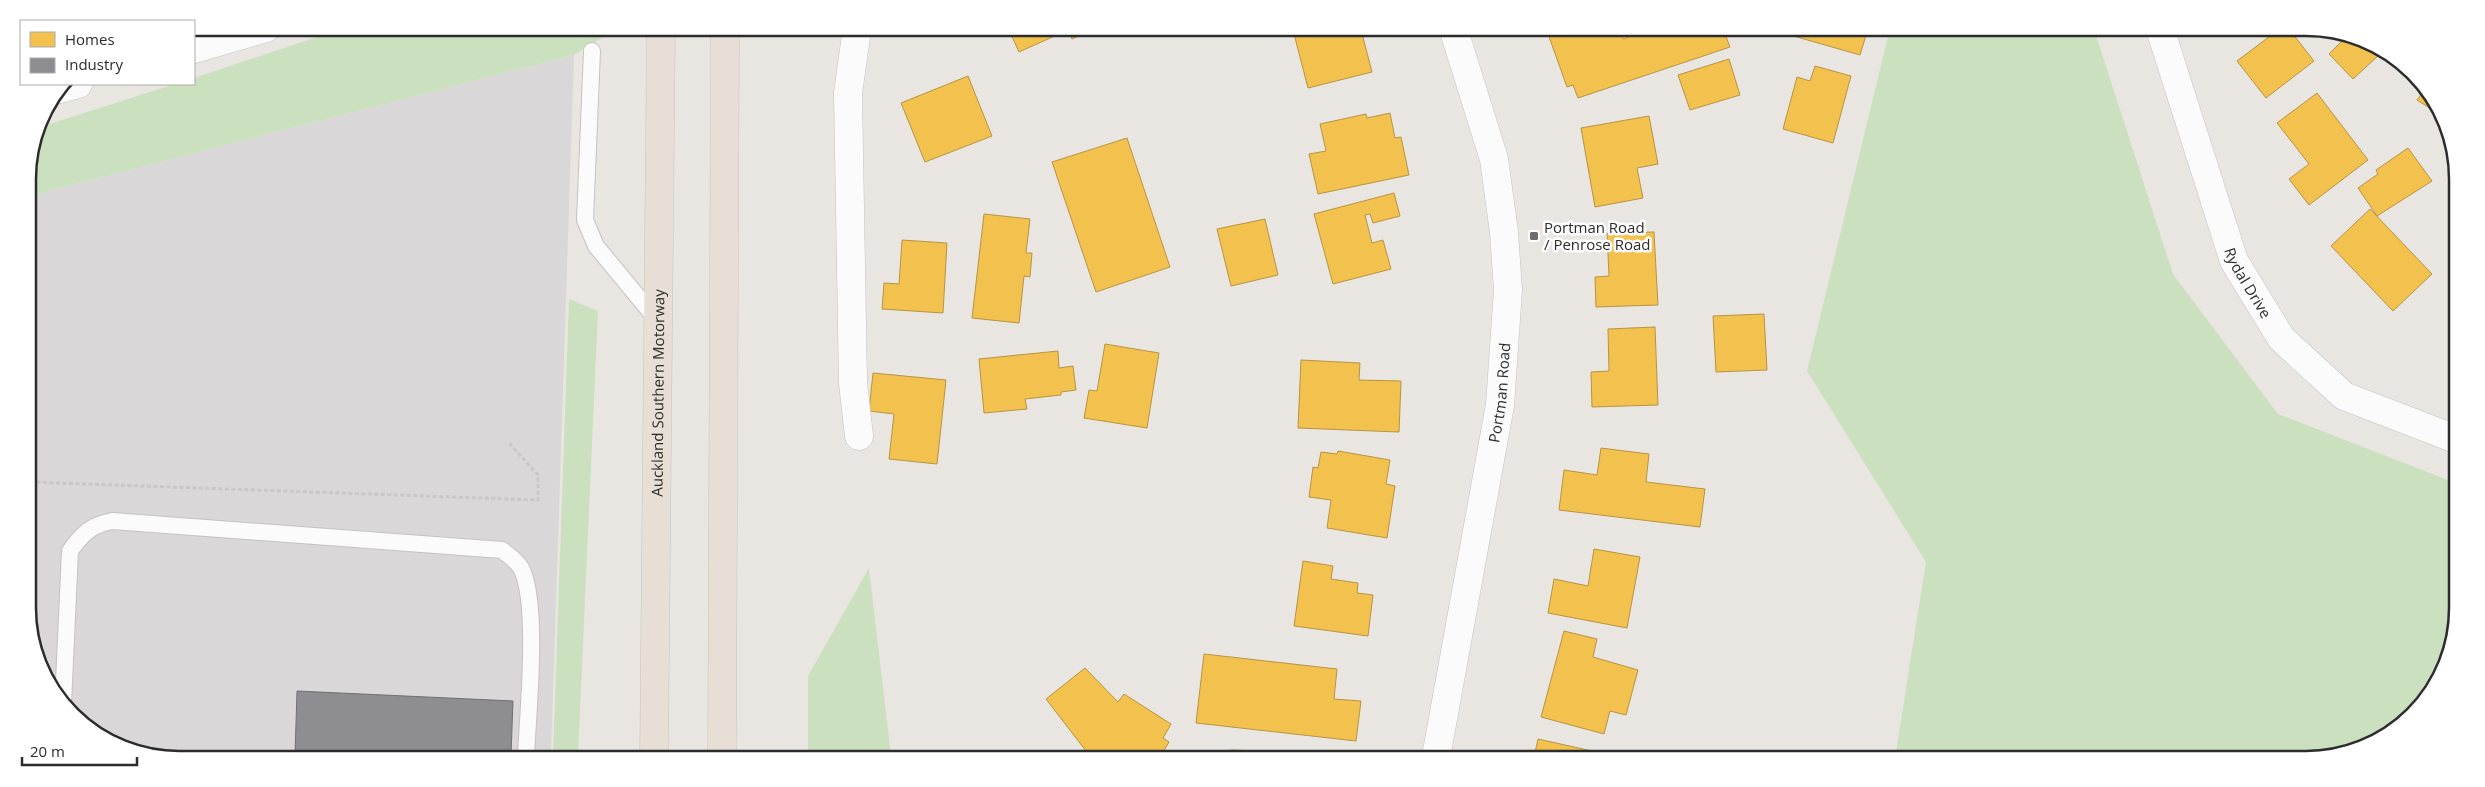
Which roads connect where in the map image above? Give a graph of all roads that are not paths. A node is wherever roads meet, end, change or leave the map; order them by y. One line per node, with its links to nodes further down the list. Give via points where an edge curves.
1 (239, 36): 7 (street)
2 (661, 36): 9 (highway, Auckland Southern Motorway)
3 (725, 36): 16 (highway)
4 (856, 36): 10 (street, via 848,93 853,383)
5 (1456, 36): 13 (street, Portman Road, via 1494,159 1508,290 1500,405)
6 (2162, 36): 11 (street, Rydal Drive, via 2234,261 2281,338 2344,396)
7 (195, 49)
8 (592, 51): 9 (lane, via 585,220 596,246)
9 (659, 322): 15 (highway, Auckland Southern Motorway)
10 (859, 436)
11 (2449, 436)
12 (64, 691): 14 (lane, via 70,551 83,533 97,524 112,521 502,550 520,567 528,585 531,632)
13 (1437, 750)
14 (526, 751)
15 (654, 751)
16 (722, 751)

